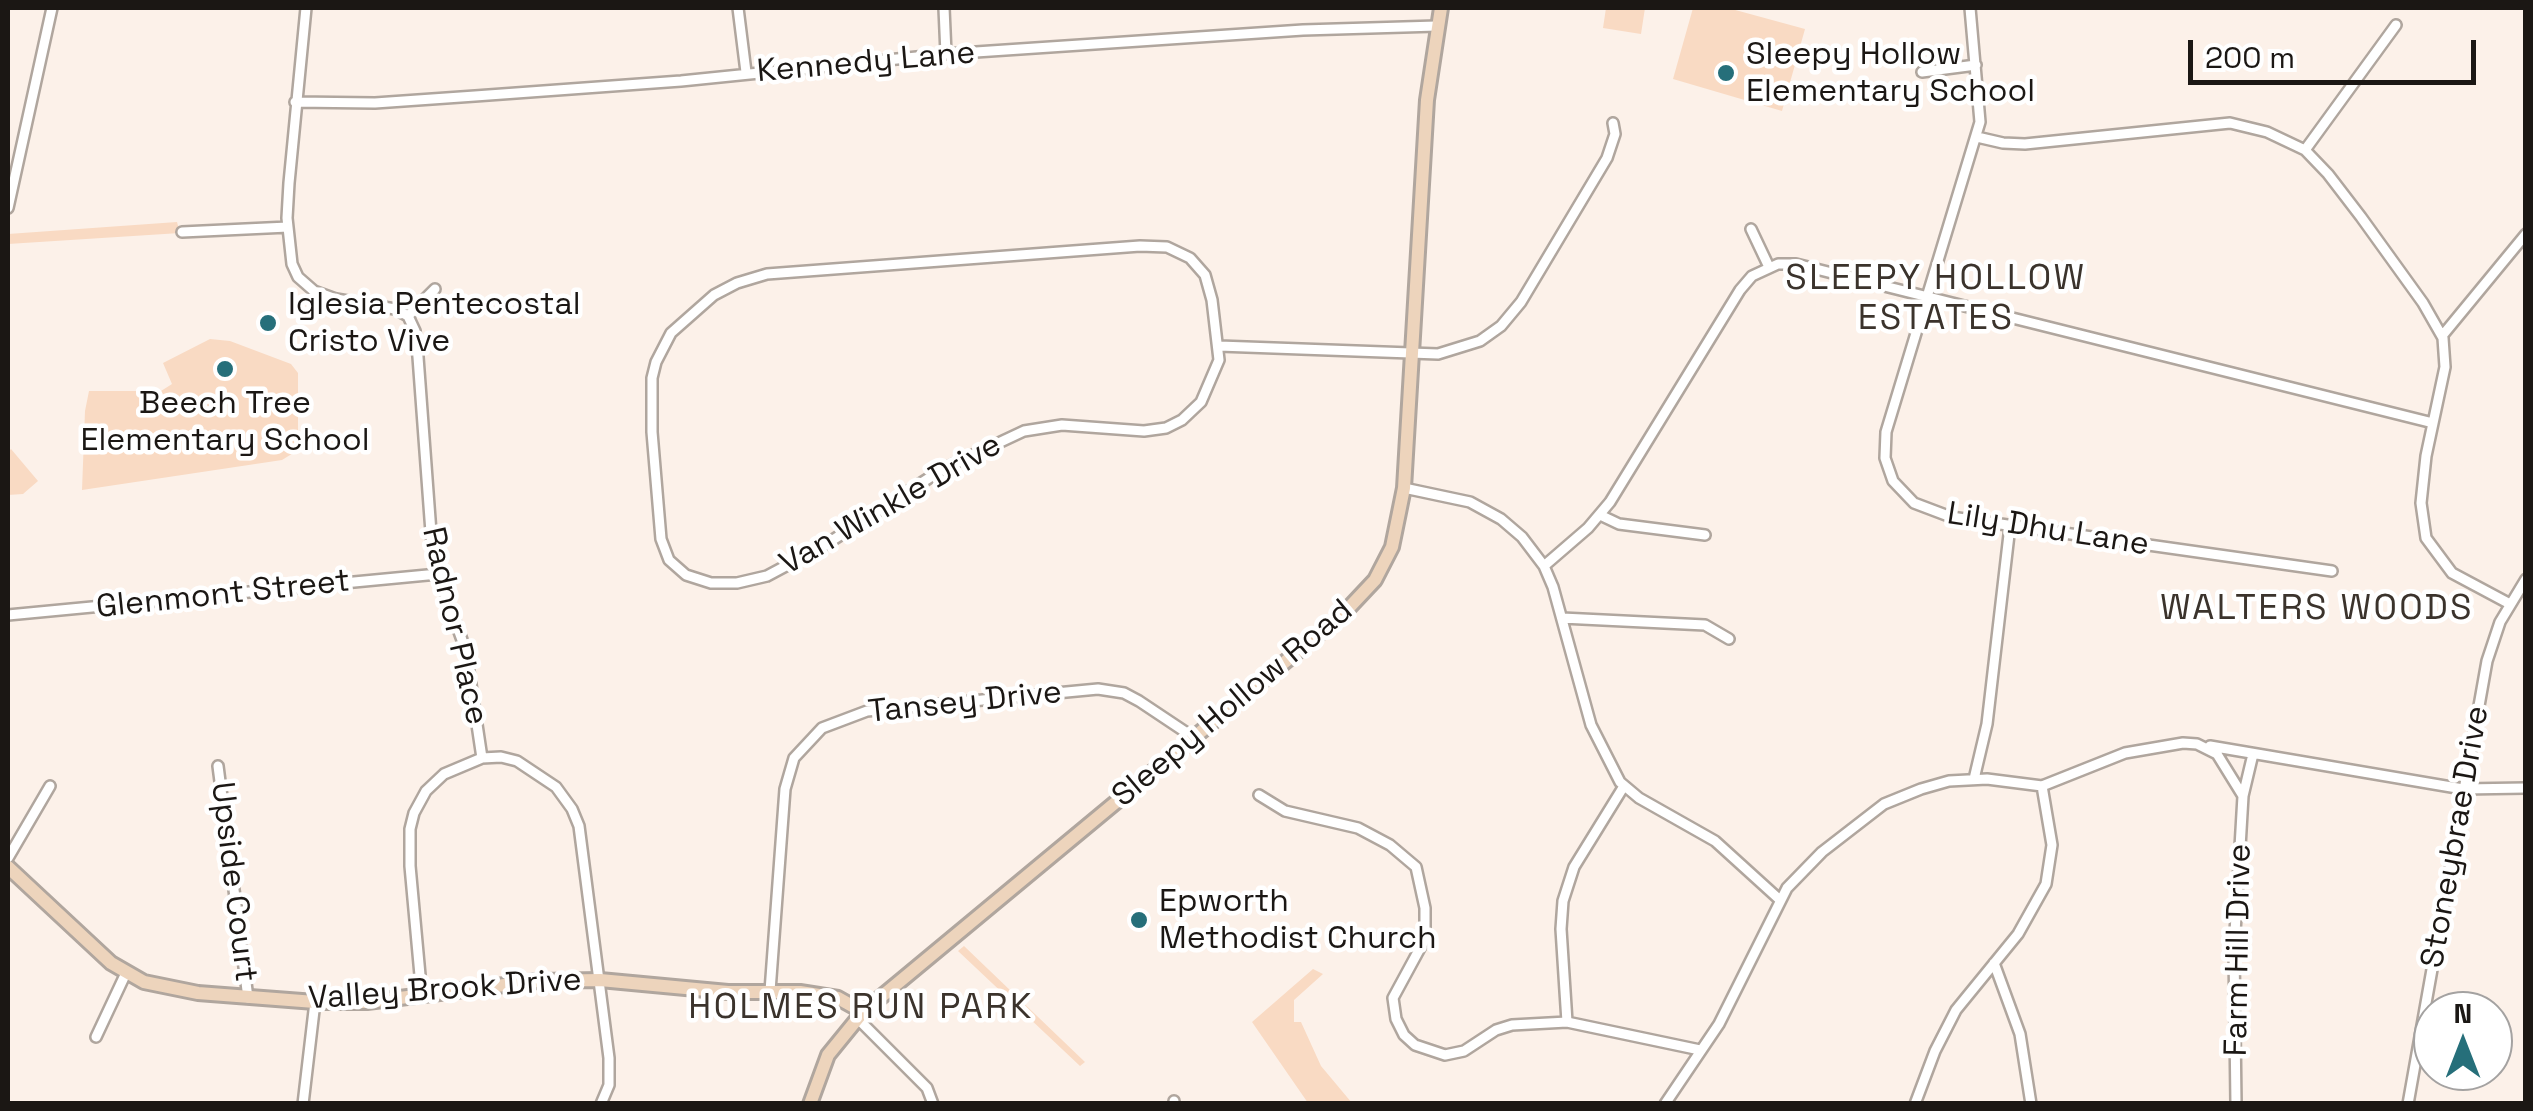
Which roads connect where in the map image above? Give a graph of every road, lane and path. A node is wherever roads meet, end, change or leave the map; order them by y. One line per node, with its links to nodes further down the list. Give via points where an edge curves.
1 (52, 8): 17 (street)
2 (306, 8): 13 (street)
3 (738, 8): 11 (street)
4 (944, 8): 9 (street)
5 (1441, 8): 8 (main road, Sleepy Hollow Road)
6 (1970, 8): 10 (street, Lily Dhu Lane)
7 (2396, 25): 16 (street)
8 (1437, 26): 9 (street, Kennedy Lane); 28 (main road, Sleepy Hollow Road)
9 (946, 54): 11 (street, Kennedy Lane)
10 (1976, 65): 12 (street); 15 (street, Lily Dhu Lane)
11 (746, 72): 13 (street, Kennedy Lane, via 442,99)
12 (1922, 72)
13 (296, 102): 18 (street)
14 (1614, 123): 28 (street, via 1607,158 1505,322 1464,349)
15 (1976, 137): 16 (street, via 2025,144 2230,123); 24 (street, Lily Dhu Lane)
16 (2305, 150): 26 (street, via 2361,217)
17 (8, 208)
18 (288, 227): 20 (street); 25 (street, via 292,264 306,286)
19 (1750, 229): 22 (street)
20 (182, 232)
21 (2526, 234): 26 (street)
22 (1769, 267): 24 (street, via 1796,264); 31 (street, via 1740,290)
23 (435, 289): 25 (street)
24 (1928, 297): 29 (street); 32 (street, Lily Dhu Lane, via 1886,432 1890,474 1926,510)
25 (408, 316): 36 (street, Radnor Place, via 415,331)
26 (2442, 336): 29 (street, via 2444,367)
27 (1219, 346): 27 (street, Van Winkle Drive, via 1205,275 1179,251 1155,246 767,274 737,283 682,322 656,362 650,394 664,550 696,579 727,584 767,576 943,469 1024,430 1072,425 1144,431 1174,424 1201,402); 28 (street)
28 (1410, 354): 30 (main road, Sleepy Hollow Road)
29 (2433, 424): 38 (street, via 2420,503 2426,538 2452,573)
30 (1404, 488): 34 (street, via 1486,509 1522,537); 42 (main road, Sleepy Hollow Road, via 1392,547 1370,587)
31 (1600, 515): 33 (street, via 1619,524); 34 (street)
32 (2010, 526): 35 (street, Lily Dhu Lane); 47 (street, via 1988,724)
33 (1706, 535)
34 (1544, 566): 40 (street)
35 (2332, 571)
36 (438, 574): 39 (street, Glenmont Street); 45 (street, Radnor Place, via 466,651)
37 (2526, 579): 38 (street, Stoneybrae Drive)
38 (2510, 604): 52 (street, Stoneybrae Drive, via 2487,661)
39 (8, 615)
40 (1562, 618): 41 (street, via 1705,625); 49 (street, via 1591,725)
41 (1729, 638)
42 (1193, 737): 61 (street, Tansey Drive, via 1140,701 1098,688 867,711 822,728 794,758 785,788); 65 (main road, Sleepy Hollow Road)
43 (2197, 744): 44 (street); 50 (street, via 2146,748); 54 (street, via 2225,763)
44 (2253, 754): 52 (street); 54 (street, Farm Hill Drive)
45 (482, 758): 60 (street, via 501,756 533,768 572,809); 62 (street, via 437,780 410,829)
46 (218, 766): 63 (street, Upside Court)
47 (1974, 779): 50 (street); 57 (street, via 1935,784 1884,804 1822,852)
48 (50, 786): 55 (street)
49 (1624, 786): 57 (street, via 1715,841); 66 (street, via 1574,867 1563,901)
50 (2042, 786): 58 (street, via 2050,872 2030,917)
51 (2526, 788): 52 (street)
52 (2462, 789): 77 (street, Stoneybrae Drive)
53 (1259, 795): 66 (street, via 1285,811 1358,828 1416,867 1425,939 1393,998 1396,1019 1416,1046 1445,1056 1512,1025)
54 (2243, 796): 76 (street, Farm Hill Drive, via 2234,950)
55 (8, 858)
56 (8, 867): 59 (main road, Valley Brook Drive)
57 (1780, 900): 68 (street, via 1734,997)
58 (1994, 964): 74 (street, via 1956,1010); 75 (street, via 2020,1034)
59 (126, 973): 63 (main road, Valley Brook Drive, via 157,986); 67 (street)
60 (600, 980): 61 (main road, Valley Brook Drive); 62 (main road, Valley Brook Drive, via 536,981); 70 (street, via 609,1058)
61 (770, 991): 65 (main road, Valley Brook Drive, via 825,995)
62 (422, 997): 64 (main road, Valley Brook Drive)
63 (248, 998): 64 (main road, Valley Brook Drive)
64 (316, 1002): 69 (street)
65 (860, 1015): 71 (main road, Sleepy Hollow Road, via 828,1055); 72 (street, Valley Brook Drive, via 927,1088)
66 (1567, 1022): 68 (street)
67 (96, 1037)
68 (1700, 1050): 73 (street)
69 (303, 1104)
70 (602, 1104)
71 (810, 1104)
72 (933, 1104)
73 (1665, 1104)
74 (1915, 1104)
75 (2031, 1104)
76 (2236, 1104)
77 (2408, 1104)

